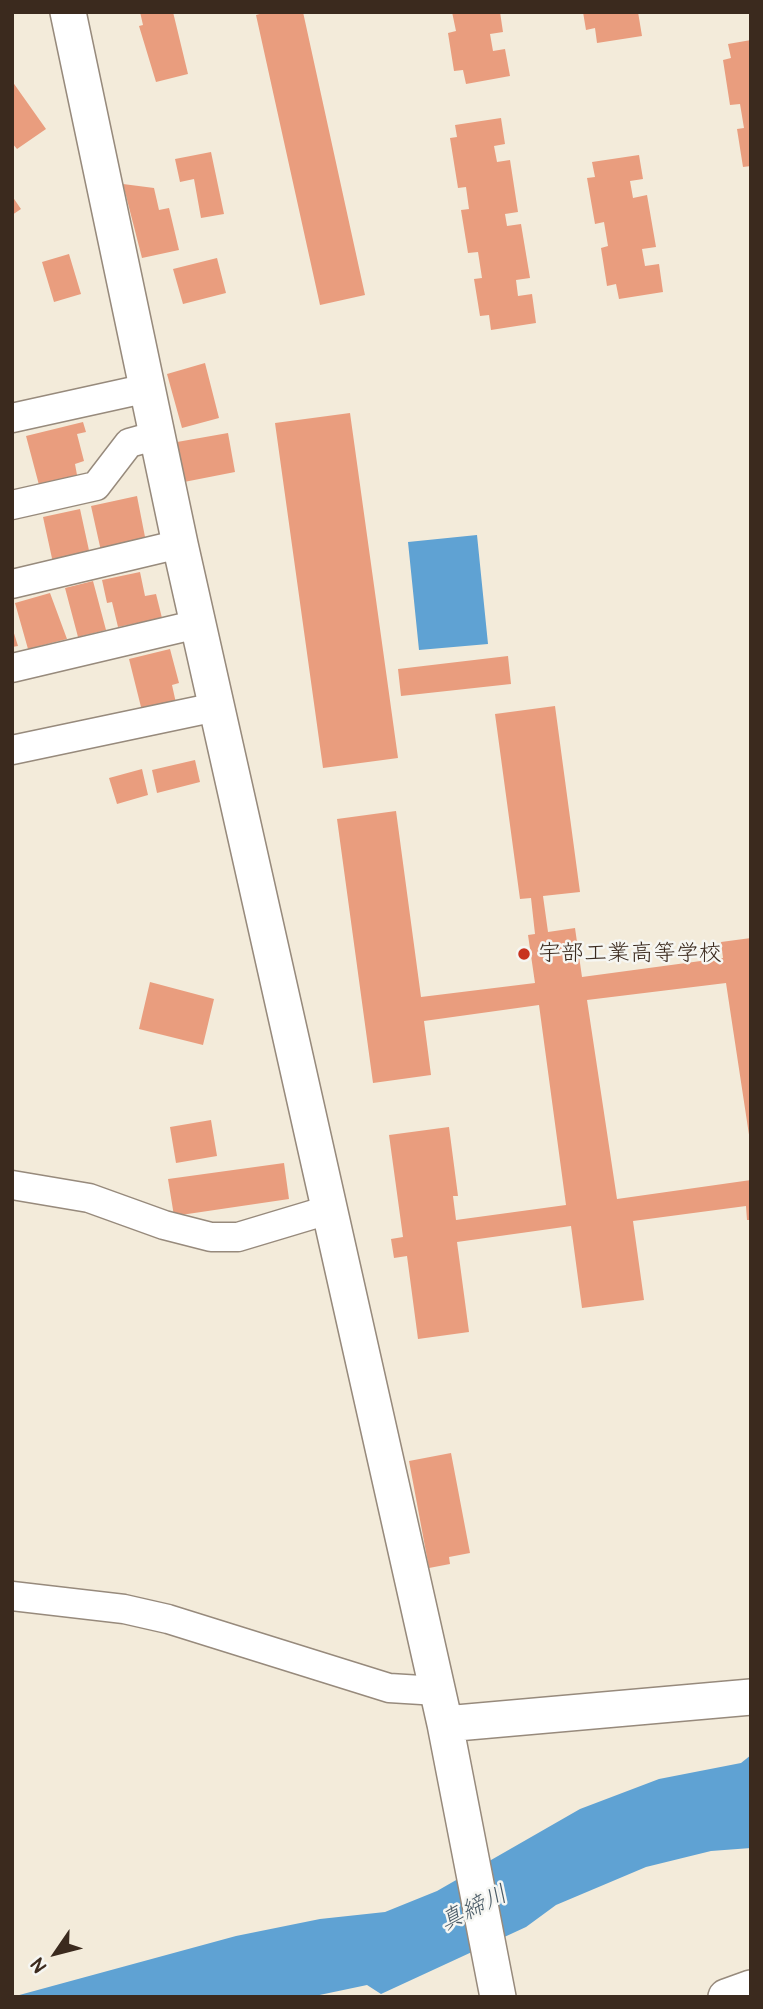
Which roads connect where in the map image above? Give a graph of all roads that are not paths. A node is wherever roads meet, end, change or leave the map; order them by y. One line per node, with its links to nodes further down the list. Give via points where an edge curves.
1 (68, 12): 2 (street)
2 (148, 388): 3 (street); 4 (street)
3 (12, 418)
4 (158, 435): 5 (street, via 129,443 96,486); 6 (street)
5 (12, 505)
6 (180, 544): 7 (street); 8 (street)
7 (12, 584)
8 (198, 624): 9 (street); 10 (street)
9 (12, 668)
10 (216, 707): 11 (street); 13 (street)
11 (12, 750)
12 (12, 1185): 13 (street, via 89,1198 211,1237 238,1237)
13 (328, 1210): 16 (street)
14 (12, 1596): 16 (street, via 168,1619)
15 (751, 1697): 16 (street)
16 (441, 1708): 17 (street)
17 (495, 1984)
18 (751, 1987): 19 (street)
19 (726, 1997)

